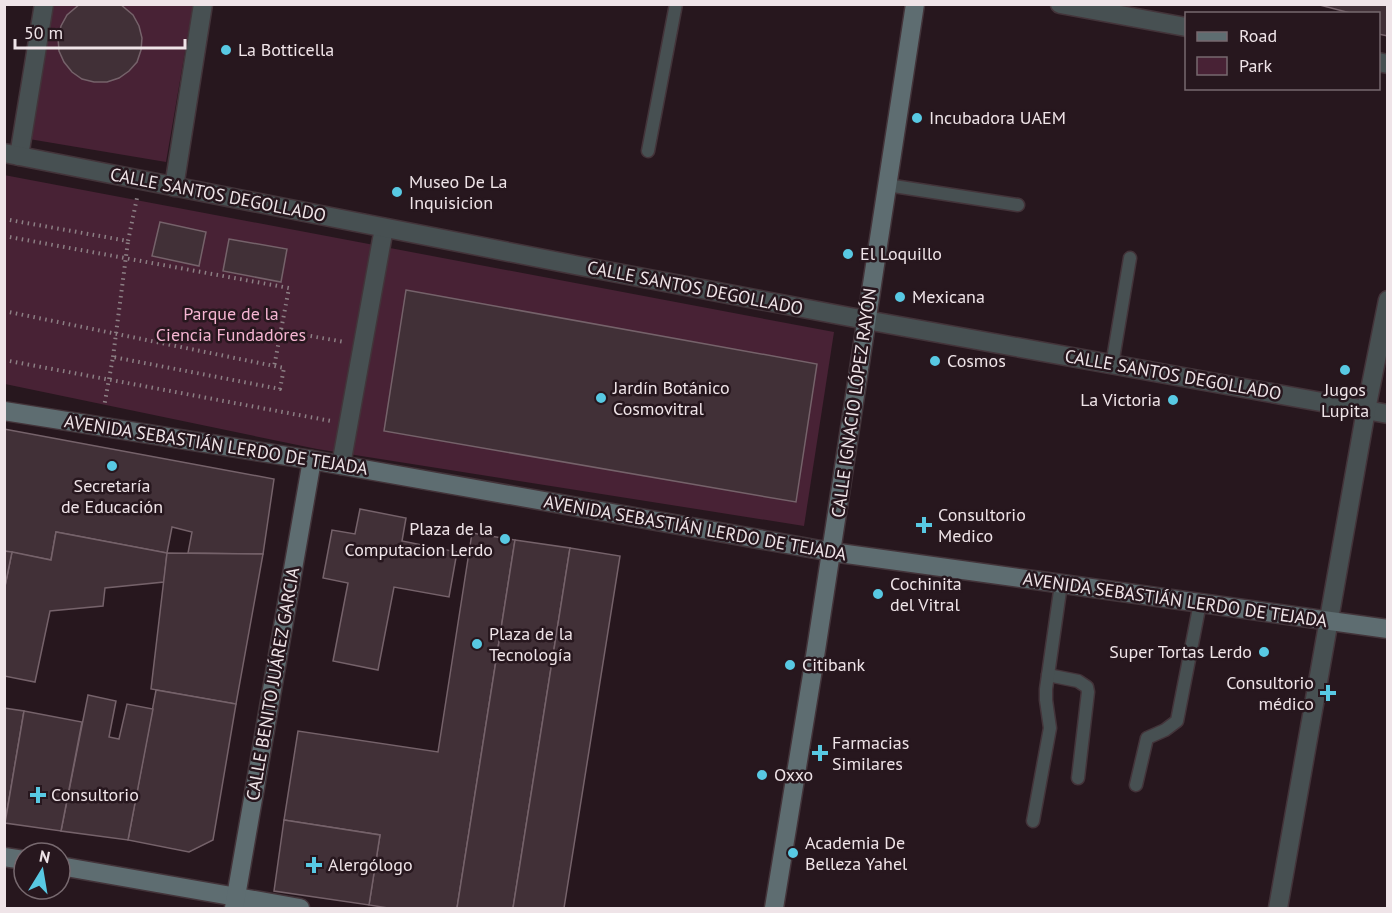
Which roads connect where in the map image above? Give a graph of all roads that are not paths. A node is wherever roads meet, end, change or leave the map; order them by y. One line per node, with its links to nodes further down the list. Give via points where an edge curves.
1 (44, 4): 8 (street)
2 (203, 4): 10 (street)
3 (676, 4): 7 (lane)
4 (915, 4): 9 (main road, CALLE IGNACIO LÓPEZ RAYÓN)
5 (1060, 4): 6 (street)
6 (1185, 27)
7 (648, 151)
8 (12, 154): 10 (street, CALLE SANTOS DEGOLLADO)
9 (886, 185): 11 (lane); 15 (main road, CALLE IGNACIO LÓPEZ RAYÓN)
10 (174, 187): 12 (street, CALLE SANTOS DEGOLLADO)
11 (1018, 205)
12 (384, 228): 15 (street, CALLE SANTOS DEGOLLADO); 21 (street)
13 (1130, 258): 16 (lane)
14 (1388, 300): 17 (street)
15 (866, 320): 16 (street, CALLE SANTOS DEGOLLADO); 22 (main road, CALLE IGNACIO LÓPEZ RAYÓN)
16 (1112, 365): 17 (street, CALLE SANTOS DEGOLLADO)
17 (1366, 410): 19 (street, CALLE SANTOS DEGOLLADO); 25 (street)
18 (4, 411): 20 (main road, AVENIDA SEBASTIÁN LERDO DE TEJADA)
19 (1388, 414)
20 (312, 460): 21 (main road, AVENIDA SEBASTIÁN LERDO DE TEJADA); 32 (main road, CALLE BENITO JUÁREZ GARCIA)
21 (341, 465): 22 (main road, AVENIDA SEBASTIÁN LERDO DE TEJADA)
22 (832, 552): 23 (main road, AVENIDA SEBASTIÁN LERDO DE TEJADA); 34 (main road, CALLE IGNACIO LÓPEZ RAYÓN)
23 (1061, 584): 24 (main road, AVENIDA SEBASTIÁN LERDO DE TEJADA); 27 (lane)
24 (1200, 603): 25 (main road, AVENIDA SEBASTIÁN LERDO DE TEJADA); 29 (lane, via 1177,721 1147,738)
25 (1328, 621): 26 (main road, AVENIDA SEBASTIÁN LERDO DE TEJADA); 35 (street)
26 (1388, 629)
27 (1048, 675): 28 (lane, via 1078,681 1087,687); 30 (lane, via 1050,728)
28 (1078, 778)
29 (1136, 784)
30 (1033, 821)
31 (72, 868): 32 (main road, via 160,882)
32 (235, 903): 33 (main road)
33 (300, 909)
34 (774, 909)
35 (1278, 909)

